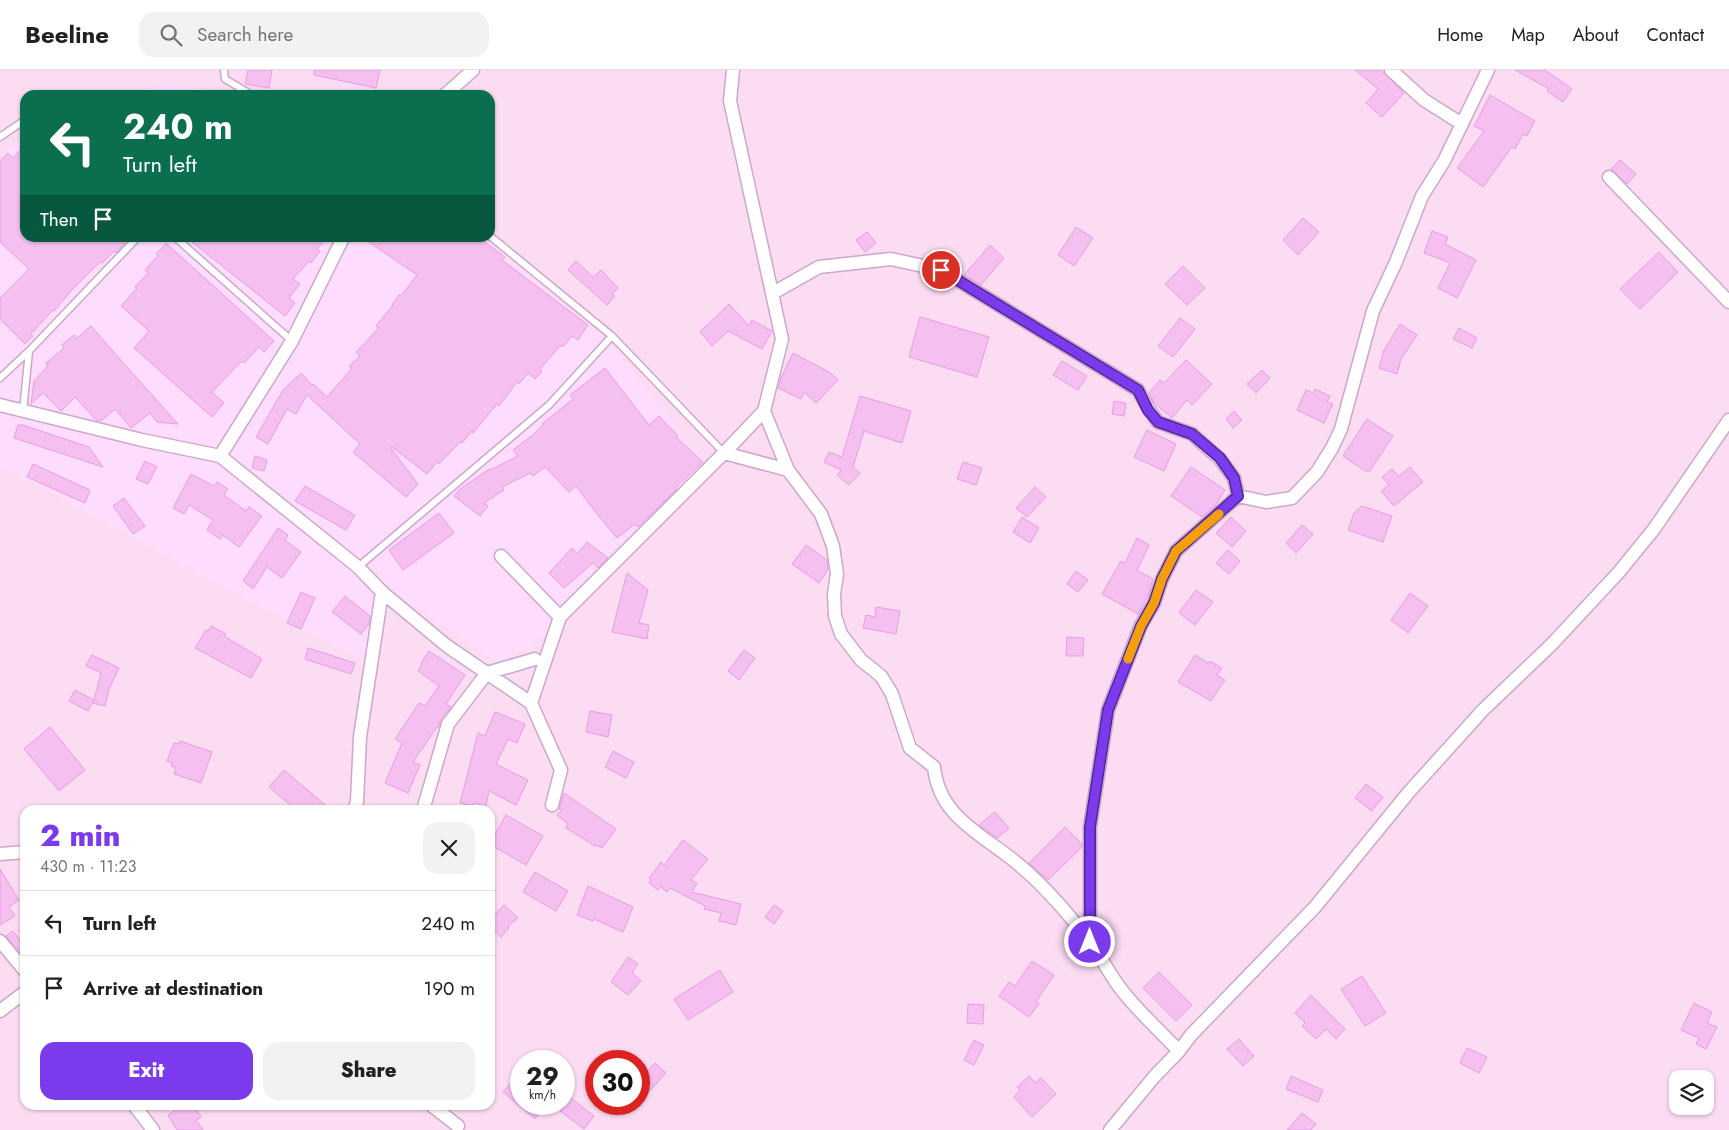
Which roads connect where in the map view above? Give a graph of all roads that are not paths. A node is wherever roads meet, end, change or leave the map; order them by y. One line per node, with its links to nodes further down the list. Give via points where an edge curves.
1 (224, 70): 6 (lane, via 225,79)
2 (472, 70): 7 (street)
3 (733, 70): 16 (street, via 730,101)
4 (1391, 70): 9 (street, via 1424,100)
5 (1488, 70): 9 (street)
6 (244, 90)
7 (450, 90)
8 (20, 123): 10 (lane)
9 (1462, 124): 29 (street, via 1422,196 1373,311 1341,429 1332,448 1317,472 1292,498 1266,502)
10 (0, 137)
11 (1609, 178): 17 (street)
12 (495, 240): 18 (lane)
13 (133, 242): 20 (lane)
14 (181, 242): 19 (lane)
15 (340, 242): 19 (street)
16 (773, 293): 24 (street, via 782,339); 29 (street, via 819,268 891,259 941,270 1138,390 1158,422 1192,434 1220,458 1234,478)
17 (1729, 302)
18 (612, 336): 26 (lane); 31 (lane, via 549,405)
19 (292, 340): 27 (street)
20 (29, 351): 21 (lane); 23 (lane)
21 (0, 378)
22 (0, 405): 23 (street)
23 (23, 410): 27 (street)
24 (764, 411): 26 (street); 28 (street)
25 (1729, 420): 47 (street, via 1654,529 1619,572 1552,644 1460,734 1315,907 1191,1035)
26 (724, 453): 28 (street); 33 (street)
27 (220, 456): 31 (street)
28 (788, 470): 43 (street, via 821,514 832,546 837,574 835,616 841,634 861,660 881,676 892,694 910,748 934,767 936,782 955,815 1042,886)
29 (1238, 496): 43 (street, via 1176,551 1141,626 1108,710 1090,827)
30 (501, 556): 33 (street)
31 (358, 567): 32 (street)
32 (382, 592): 35 (street, via 446,646); 37 (street, via 360,738)
33 (560, 617): 36 (street)
34 (535, 658): 35 (street)
35 (488, 673): 36 (street); 38 (street, via 446,729)
36 (531, 703): 39 (street, via 561,770)
37 (355, 805)
38 (425, 805)
39 (552, 806)
40 (20, 852): 41 (street)
41 (0, 854)
42 (0, 941): 44 (street)
43 (1090, 942): 47 (street, via 1124,993)
44 (20, 965)
45 (20, 996): 46 (street)
46 (0, 1011)
47 (1179, 1052): 52 (street)
48 (138, 1110): 51 (street)
49 (437, 1110): 50 (street)
50 (458, 1126)
51 (153, 1130)
52 (1110, 1130)

